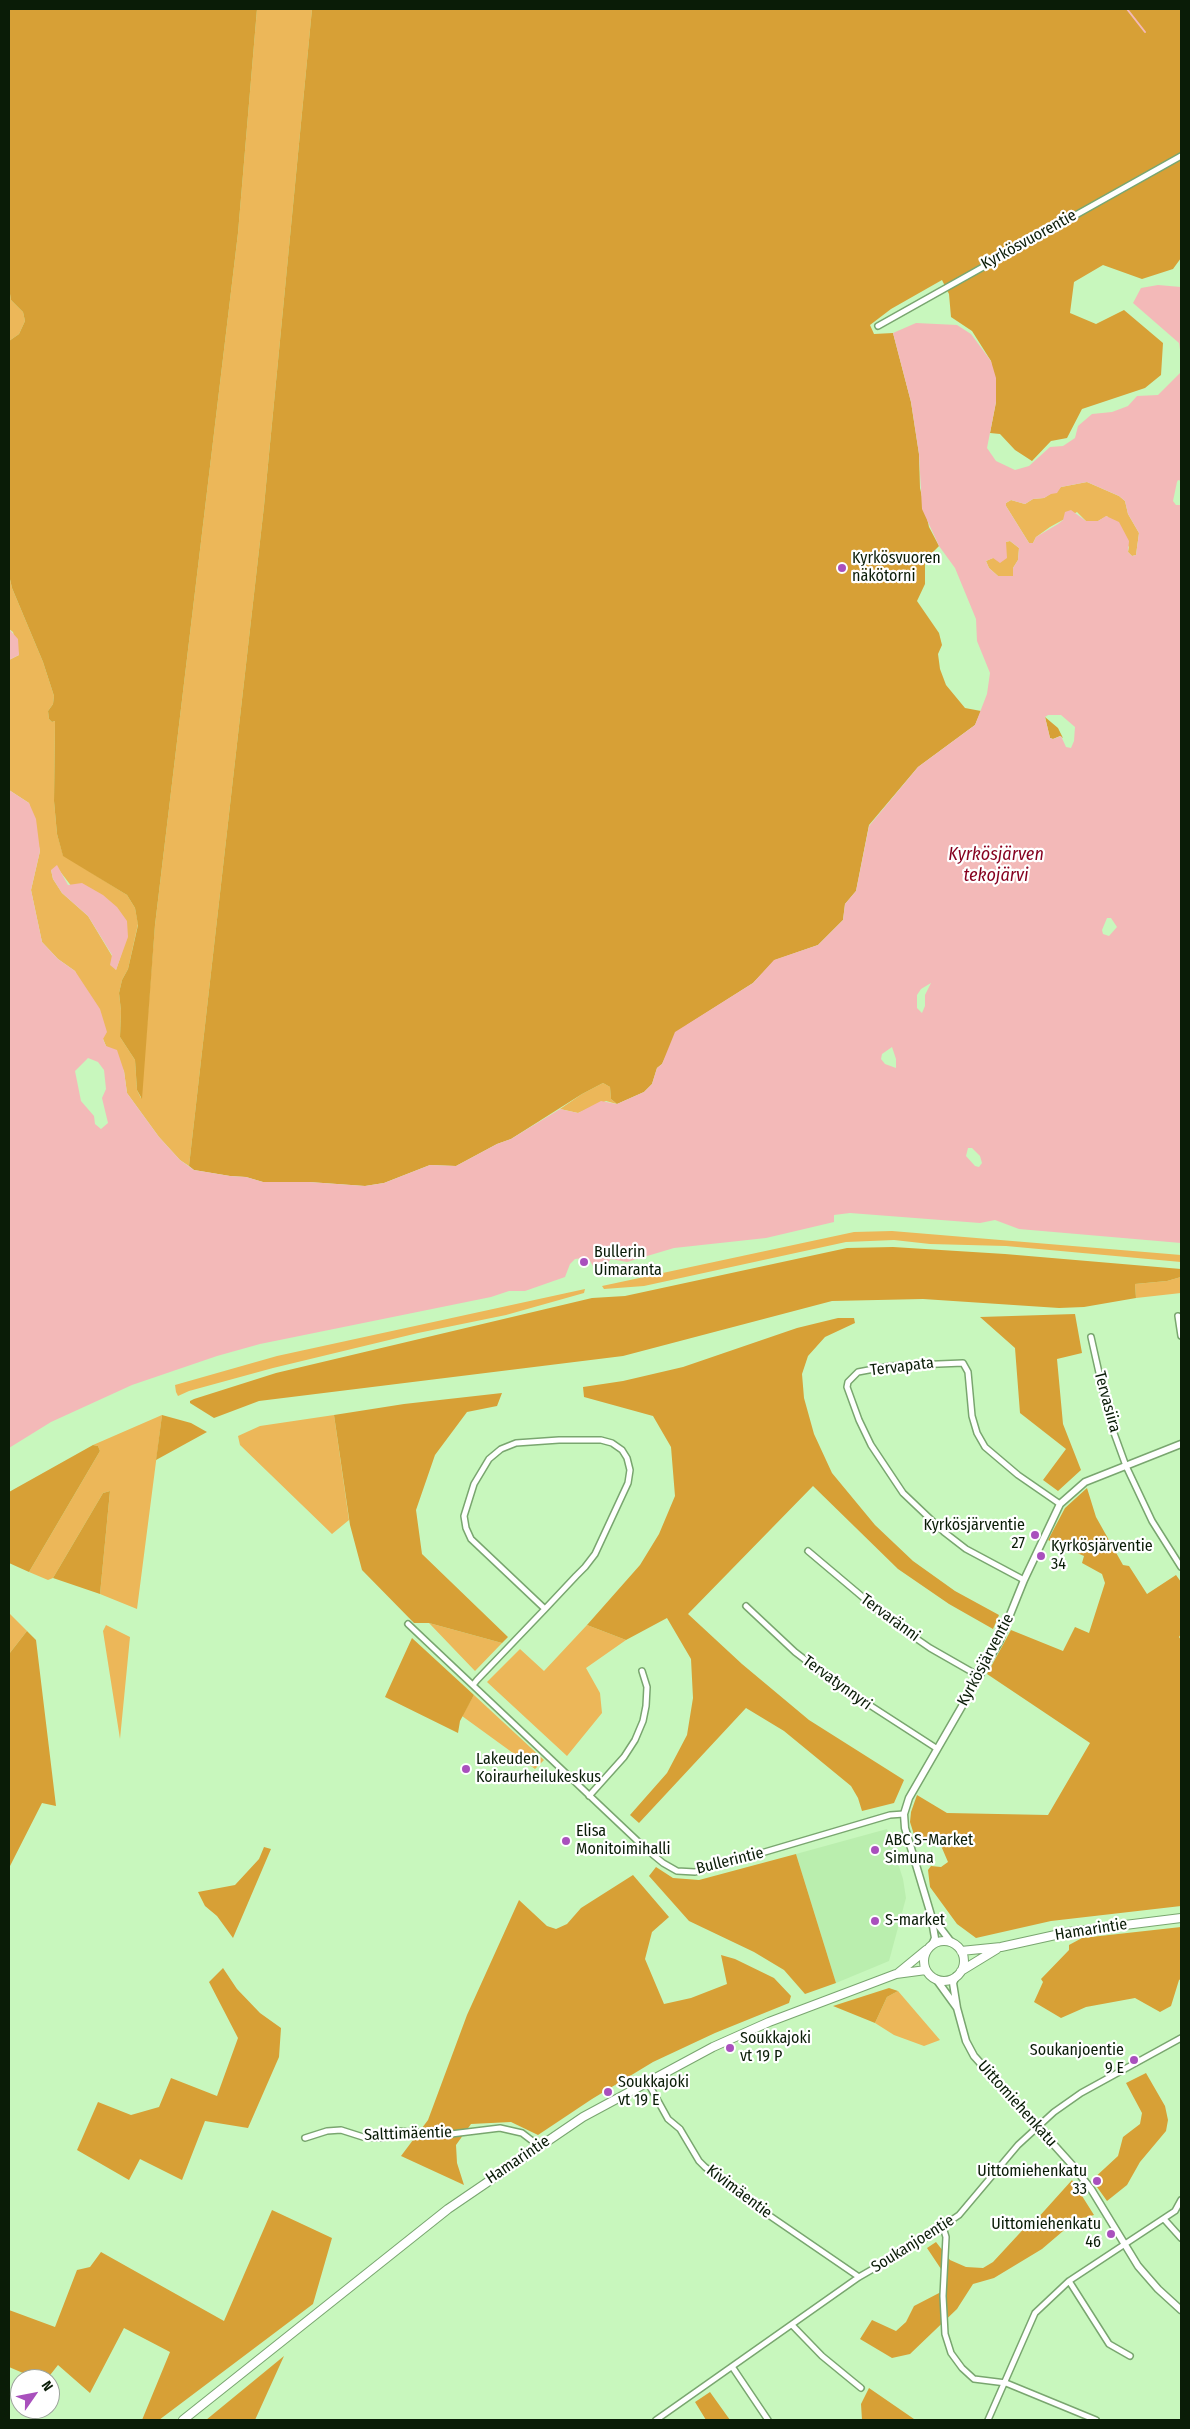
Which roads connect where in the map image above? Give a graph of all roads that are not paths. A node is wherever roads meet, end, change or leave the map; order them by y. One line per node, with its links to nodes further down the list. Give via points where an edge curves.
1 (1181, 156): 2 (street, Kyrkösvuorentie)
2 (878, 326)
3 (1178, 1316): 4 (street)
4 (1181, 1336)
5 (1091, 1337): 7 (street, Tervasiira, via 1110,1422)
6 (1181, 1444): 7 (street, Kyrkösjärventie)
7 (1126, 1466): 8 (street, Kyrkösjärventie, via 1085,1482); 10 (street, Tervasiira, via 1152,1521)
8 (1060, 1504): 11 (street, Kyrkösjärventie); 11 (street, Tervapata, via 985,1447 976,1432 968,1372 963,1363 890,1366 858,1372 848,1382 859,1420 871,1445 903,1493 958,1543)
9 (808, 1550): 16 (street, Tervaränni, via 891,1621)
10 (1181, 1567)
11 (1024, 1580): 16 (street, Kyrkösjärventie, via 1004,1631)
12 (746, 1606): 18 (street, Tervatynnyri, via 795,1652 834,1682)
13 (545, 1609): 13 (street, via 594,1554 628,1483 630,1470 627,1458 612,1443 601,1440 516,1443 489,1458 474,1484 464,1516 471,1539); 17 (street)
14 (408, 1624): 17 (street, Bullerintie)
15 (642, 1671): 19 (street, via 647,1687 646,1706 635,1740 624,1757)
16 (979, 1676): 18 (street, Kyrkösjärventie)
17 (473, 1685): 19 (street, Bullerintie)
18 (936, 1748): 20 (street, Kyrkösjärventie)
19 (588, 1796): 20 (street, Bullerintie, via 656,1858 677,1871 695,1872 890,1815)
20 (904, 1814): 21 (street, via 905,1828)
21 (931, 1916): 23 (street); 25 (street, via 934,1938)
22 (1181, 1918): 24 (main road, Hamarintie, via 1069,1932)
23 (951, 1942): 25 (main road, via 945,1940); 26 (main road)
24 (1001, 1946): 26 (main road, Hamarintie); 29 (main road, Hamarintie)
25 (929, 1947): 27 (main road, via 924,1963); 28 (main road, Hamarintie)
26 (961, 1951): 29 (main road, via 963,1965)
27 (926, 1970): 28 (main road, Hamarintie); 30 (main road)
28 (896, 1974): 33 (main road, Hamarintie, via 769,2022)
29 (958, 1974): 30 (main road, via 943,1980); 31 (street, Uittomiehenkatu, via 953,1983)
30 (936, 1979): 31 (street, Uittomiehenkatu)
31 (957, 2008): 34 (street, Uittomiehenkatu, via 966,2041 974,2056)
32 (1181, 2038): 34 (street, Soukanjoentie, via 1081,2093)
33 (647, 2081): 36 (main road, Hamarintie); 42 (street, Kivimäentie, via 668,2119 680,2129 705,2167)
34 (1037, 2127): 39 (street, Soukanjoentie, via 959,2216); 41 (street, Uittomiehenkatu, via 1091,2189)
35 (306, 2138): 36 (street, Salttimäentie, via 341,2130 363,2138 382,2138 395,2131 450,2134 500,2128 522,2133)
36 (538, 2146): 50 (main road, Hamarintie, via 448,2209)
37 (1181, 2200): 38 (street, via 1175,2211)
38 (1164, 2219): 40 (street); 41 (street)
39 (943, 2227): 42 (street, Soukanjoentie); 48 (street, via 946,2237 944,2334 951,2352 974,2379)
40 (1181, 2238)
41 (1124, 2244): 43 (street); 44 (street, Uittomiehenkatu, via 1143,2272)
42 (859, 2277): 45 (street, Soukanjoentie)
43 (1069, 2281): 46 (street, via 1109,2344); 48 (street, via 1035,2313)
44 (1181, 2310)
45 (792, 2325): 47 (street, Soukanjoentie); 49 (street, via 828,2362)
46 (1130, 2356)
47 (733, 2368): 51 (street, Soukanjoentie); 52 (street)
48 (1006, 2383): 53 (street); 54 (street)
49 (861, 2388)
50 (183, 2420)
51 (656, 2420)
52 (768, 2420)
53 (988, 2420)
54 (1096, 2420)

